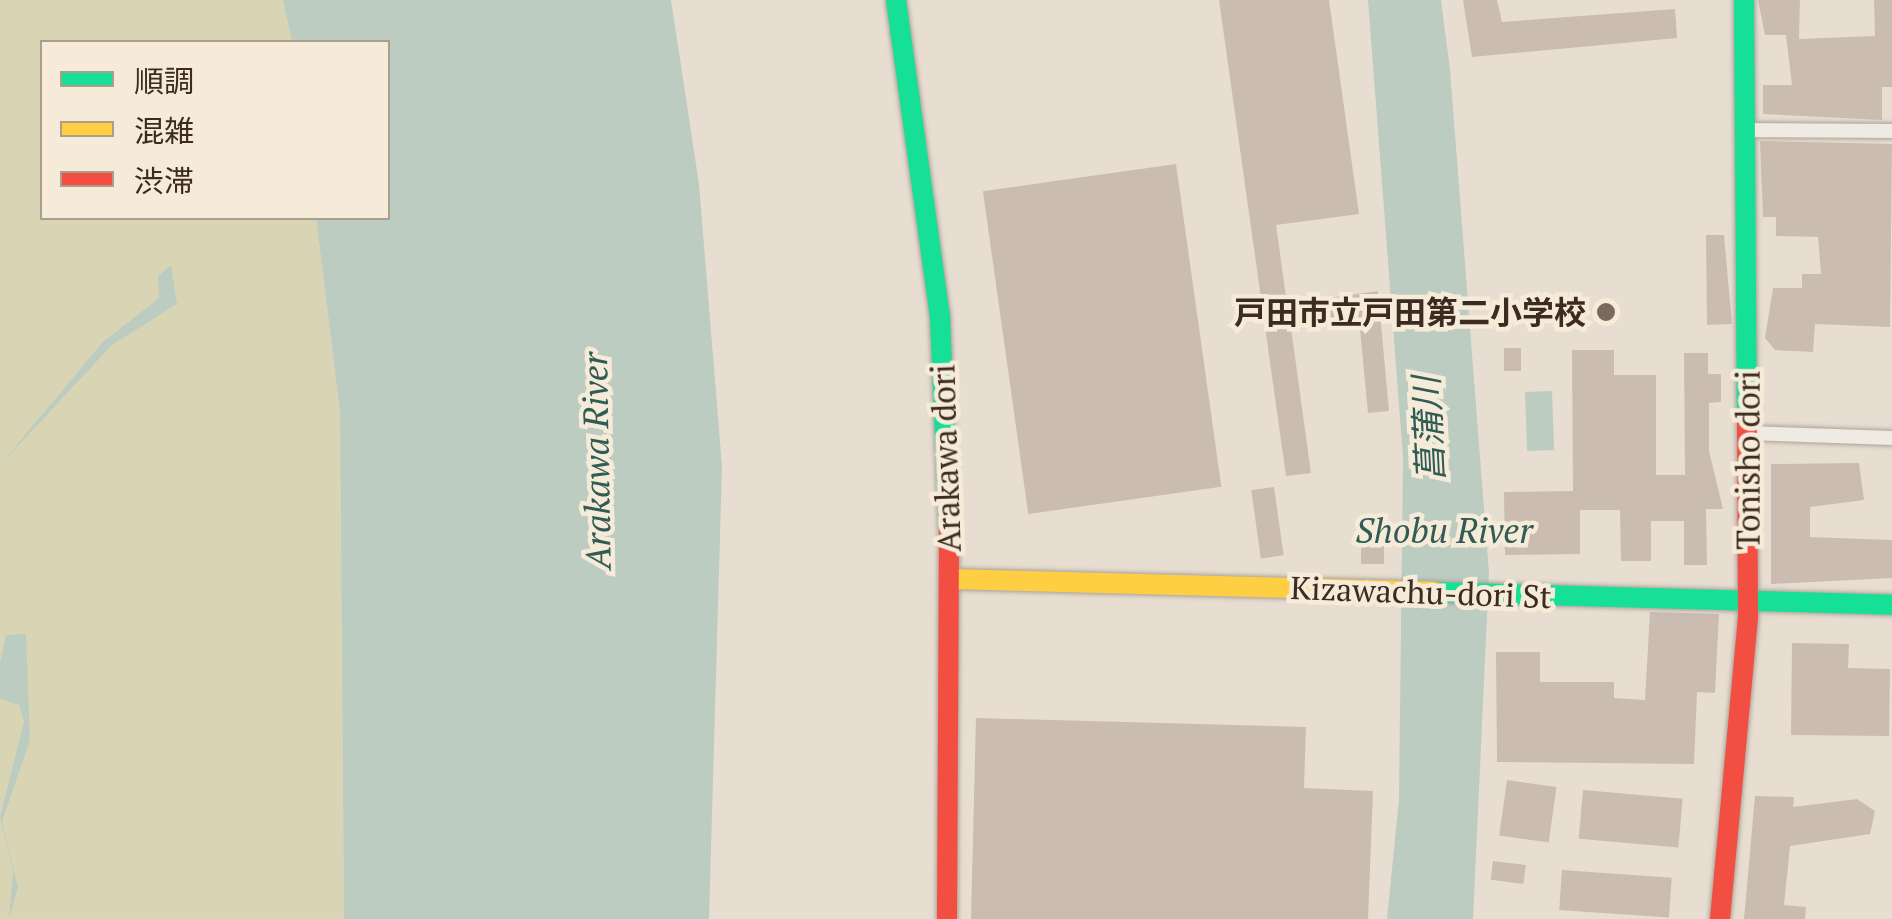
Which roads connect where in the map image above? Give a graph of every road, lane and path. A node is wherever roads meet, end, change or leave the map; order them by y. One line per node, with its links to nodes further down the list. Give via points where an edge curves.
1 (1744, 0): 3 (street, Tonisho dori)
2 (902, 1): 7 (street, Arakawa dori, via 940,318)
3 (1745, 130): 4 (street); 5 (street, Tonisho dori)
4 (1892, 131)
5 (1747, 434): 6 (street); 8 (street, Tonisho dori)
6 (1892, 438)
7 (951, 579): 8 (street, Kizawachu-dori St); 10 (street, Arakawa dori)
8 (1748, 601): 9 (street, Kizawachu-dori St); 11 (street, Tonisho dori)
9 (1892, 605)
10 (947, 919)
11 (1720, 919)

